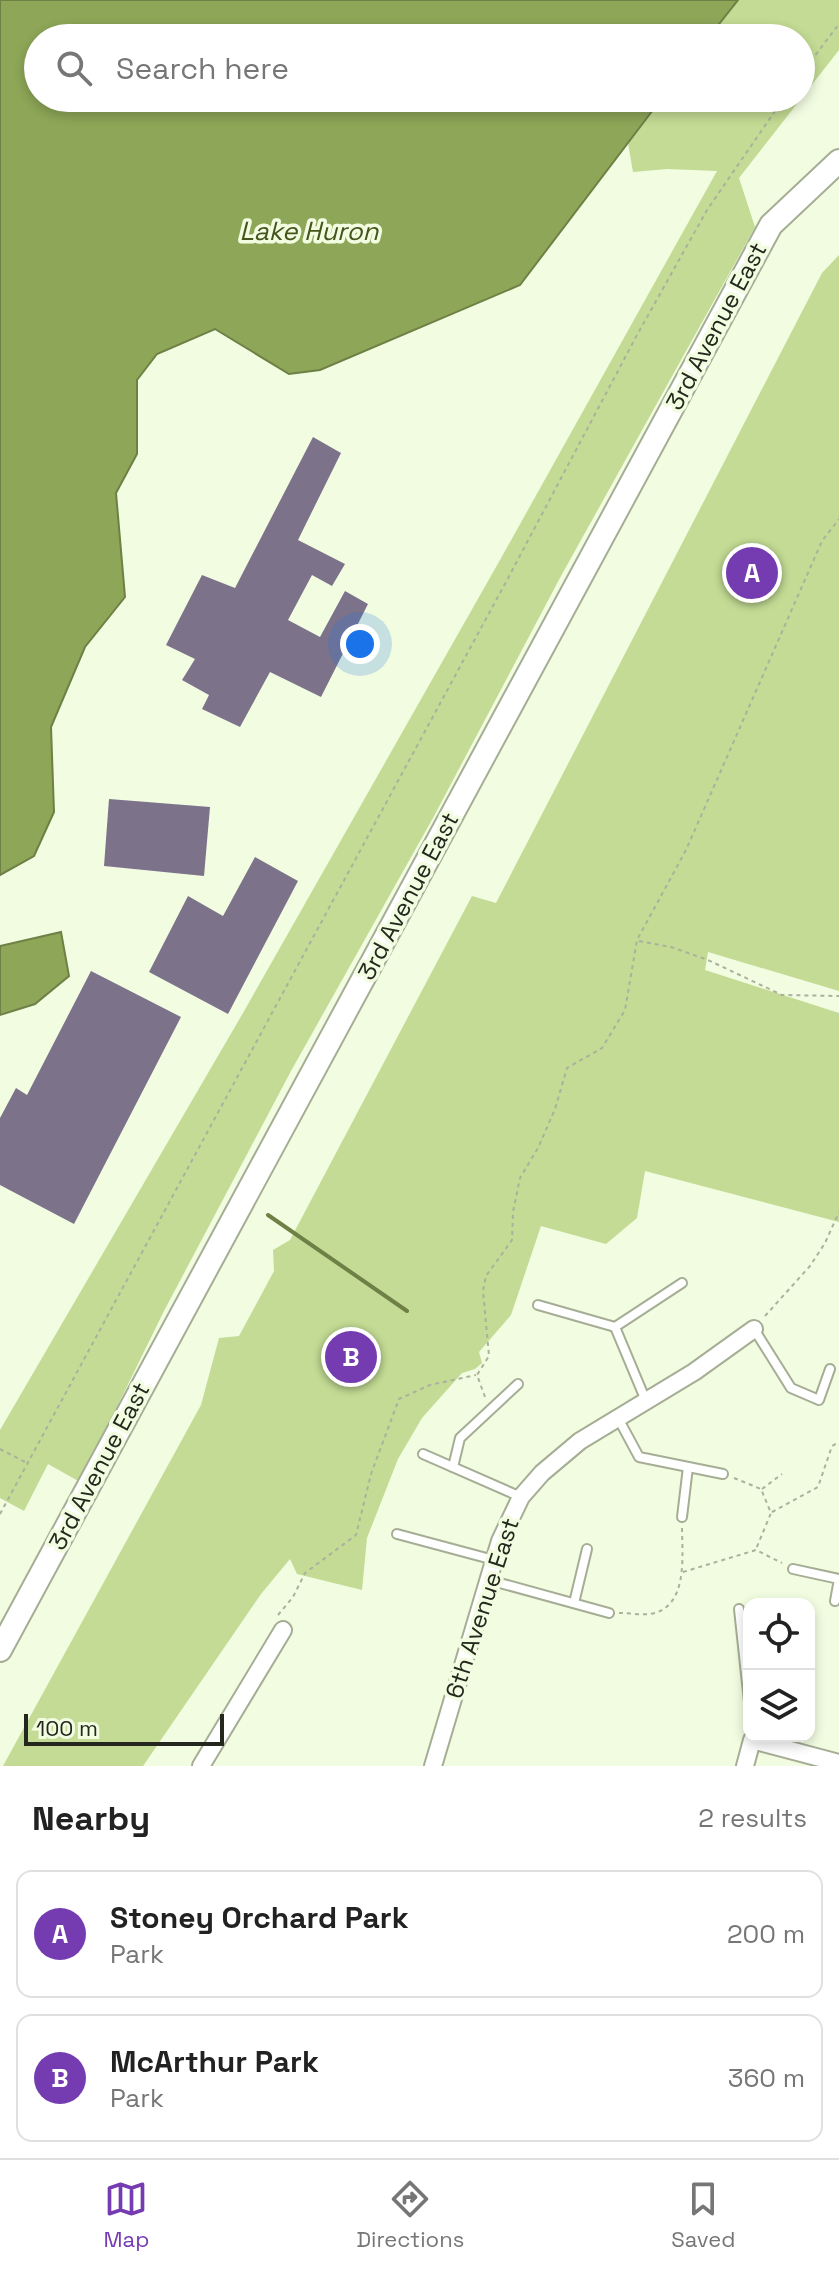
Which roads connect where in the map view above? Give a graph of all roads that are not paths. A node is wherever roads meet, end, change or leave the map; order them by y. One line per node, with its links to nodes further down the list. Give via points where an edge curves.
1 (839, 161): 27 (main road, 3rd Avenue East, via 771,225)
2 (682, 1283): 4 (lane)
3 (538, 1305): 4 (lane)
4 (615, 1327): 8 (lane)
5 (754, 1329): 6 (lane, via 791,1388 819,1400); 8 (street, 6th Avenue East)
6 (830, 1369)
7 (518, 1384): 11 (lane, via 460,1438)
8 (646, 1401): 9 (street, 6th Avenue East)
9 (618, 1418): 12 (lane, via 639,1457); 14 (street, 6th Avenue East, via 580,1441)
10 (423, 1454): 11 (lane)
11 (453, 1467): 14 (lane)
12 (688, 1467): 13 (lane); 15 (lane)
13 (723, 1474)
14 (521, 1497): 18 (street, 6th Avenue East)
15 (682, 1517)
16 (397, 1534): 18 (lane)
17 (587, 1549): 23 (lane)
18 (494, 1560): 20 (street, 6th Avenue East)
19 (793, 1569): 21 (lane)
20 (488, 1579): 23 (lane); 33 (street, 6th Avenue East)
21 (839, 1579): 22 (lane)
22 (835, 1601)
23 (574, 1603): 25 (lane)
24 (739, 1609): 28 (lane)
25 (609, 1613)
26 (283, 1630): 32 (street)
27 (0, 1650)
28 (746, 1670)
29 (751, 1742): 34 (street)
30 (766, 1742): 31 (street)
31 (839, 1763)
32 (201, 1766)
33 (433, 1766)
34 (745, 1766)

